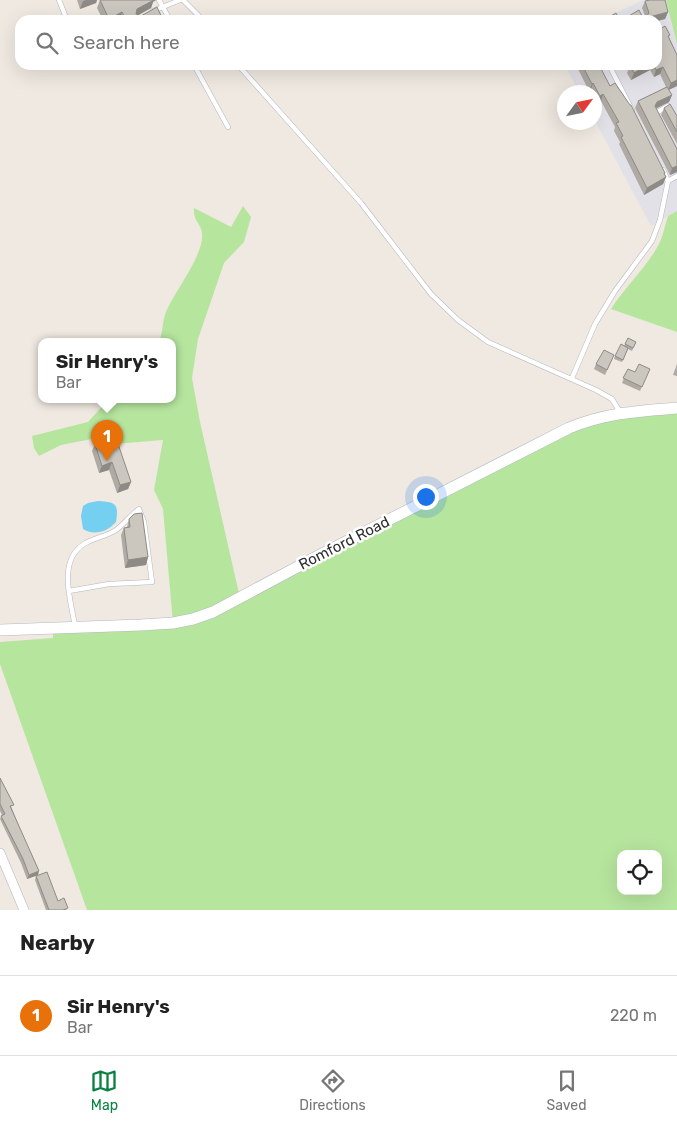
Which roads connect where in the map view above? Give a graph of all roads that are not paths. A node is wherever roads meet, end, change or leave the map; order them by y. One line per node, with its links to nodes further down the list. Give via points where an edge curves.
1 (59, 0): 5 (lane)
2 (159, 0): 4 (lane)
3 (181, 0): 4 (lane); 8 (lane)
4 (162, 6): 6 (lane); 7 (lane)
5 (65, 15)
6 (145, 15)
7 (167, 15)
8 (198, 15)
9 (197, 70): 15 (lane)
10 (242, 70): 19 (lane, via 361,203 431,294 458,320 488,342)
11 (612, 70): 13 (lane)
12 (673, 113): 14 (lane, via 669,106 656,113)
13 (634, 115)
14 (660, 121)
15 (228, 127)
16 (660, 164): 18 (lane)
17 (677, 176): 18 (lane)
18 (668, 181): 19 (lane, via 652,240 595,324)
19 (572, 378): 21 (lane, via 612,399)
20 (677, 408): 21 (street, Romford Road)
21 (620, 413): 23 (street, Romford Road, via 569,428 212,612 173,623)
22 (69, 592): 22 (lane, via 68,571 75,552 116,530 138,509 144,522 152,582 109,584); 23 (lane)
23 (75, 626): 24 (street, Romford Road)
24 (0, 630)
25 (0, 853): 26 (street)
26 (20, 909)

